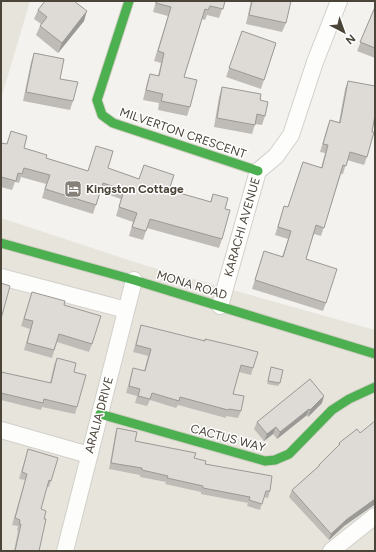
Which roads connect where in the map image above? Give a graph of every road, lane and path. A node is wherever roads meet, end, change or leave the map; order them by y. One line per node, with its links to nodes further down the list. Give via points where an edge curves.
1 (129, 1): 3 (street, MILVERTON CRESCENT, via 97,100 102,115 113,123)
2 (339, 1): 3 (street, via 315,62 291,135 276,156)
3 (258, 171): 7 (street, KARACHI AVENUE)
4 (1, 243): 6 (street, MONA ROAD)
5 (1, 277): 8 (street)
6 (134, 280): 7 (street, MONA ROAD); 8 (street, ARALIA DRIVE)
7 (220, 306): 9 (street, MONA ROAD)
8 (126, 310): 11 (street, ARALIA DRIVE)
9 (375, 354)
10 (375, 387): 11 (street, CACTUS WAY, via 332,410 288,454 265,461)
11 (100, 414): 13 (street, ARALIA DRIVE)
12 (1, 430): 13 (street)
13 (89, 454): 15 (street, ARALIA DRIVE)
14 (375, 516): 16 (street)
15 (65, 551)
16 (331, 551)

